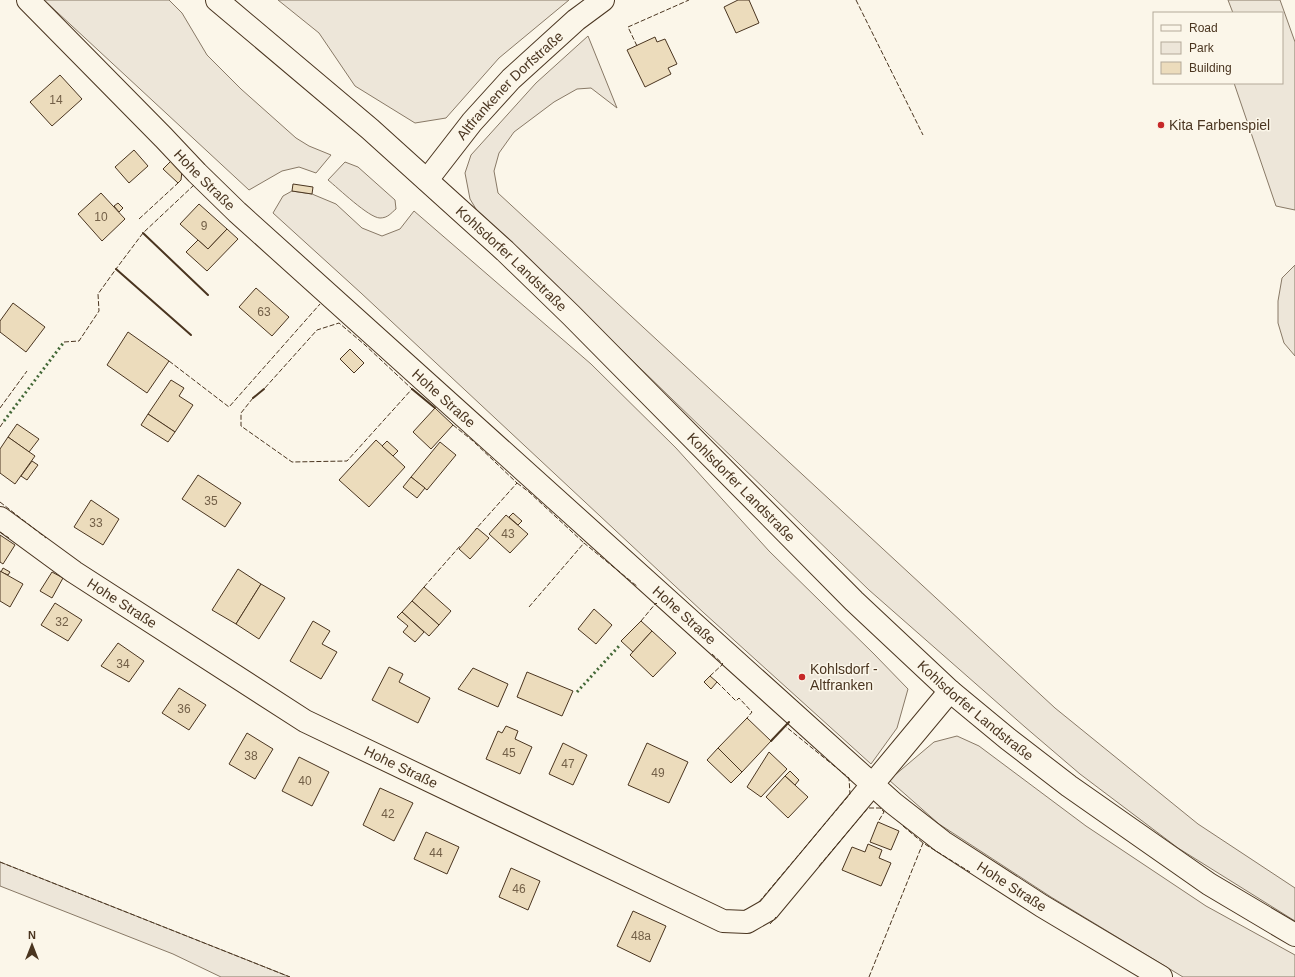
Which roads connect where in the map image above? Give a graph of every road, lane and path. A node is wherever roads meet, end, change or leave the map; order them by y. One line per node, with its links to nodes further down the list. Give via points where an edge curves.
1 (28, 0): 7 (street, Hohe Straße, via 237,212)
2 (217, 0): 4 (street, Kohlsdorfer Landstraße)
3 (603, 0): 4 (street, Altfrankener Dorfstraße, via 576,20 511,79 472,122)
4 (427, 180): 6 (street, Kohlsdorfer Landstraße, via 510,256 854,601)
5 (0, 518): 7 (street, Hohe Straße, via 74,572 305,721 723,921 747,922 768,910)
6 (950, 690): 7 (street, Hohe Straße); 8 (street, Kohlsdorfer Landstraße, via 1069,786 1209,884)
7 (872, 784): 9 (street, Hohe Straße, via 943,842 1042,906)
8 (1295, 935)
9 (1161, 977)

